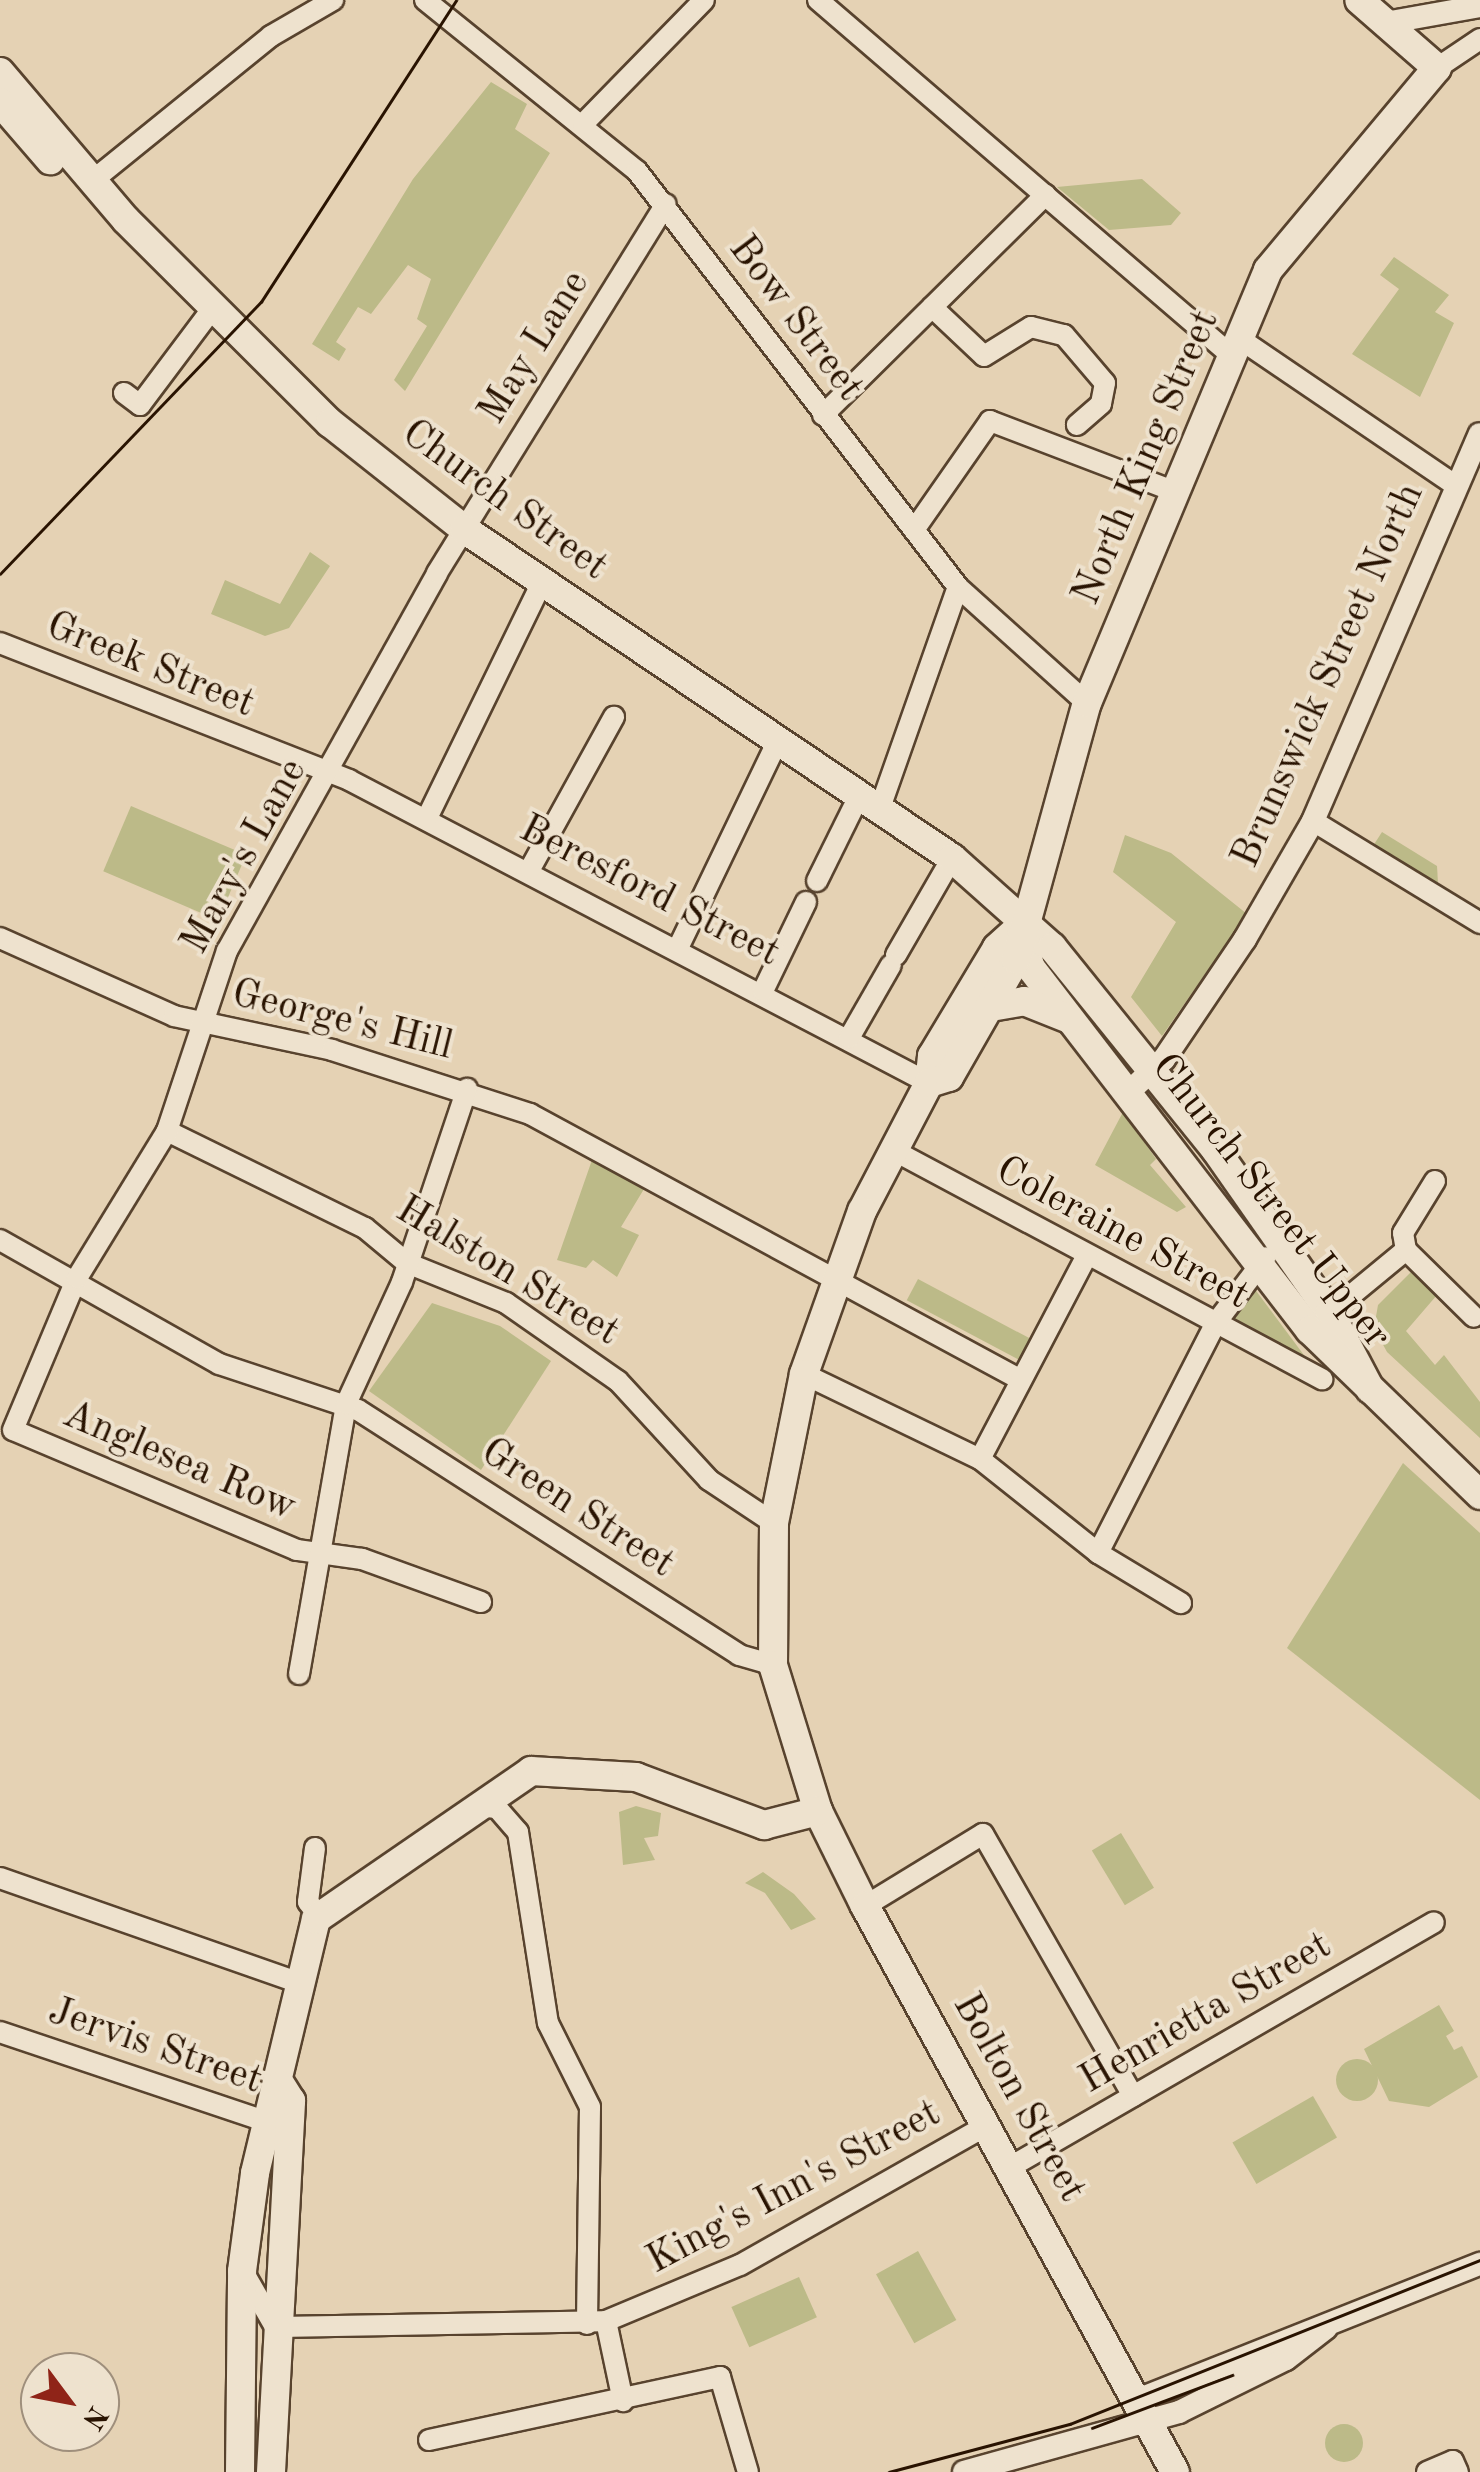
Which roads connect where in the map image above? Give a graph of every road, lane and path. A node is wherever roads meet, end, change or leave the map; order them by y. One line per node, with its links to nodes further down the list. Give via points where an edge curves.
1 (332, 0): 13 (street, via 271,36)
2 (425, 0): 12 (street, Bow Street)
3 (704, 0): 12 (street)
4 (818, 0): 14 (street)
5 (1359, 0): 7 (main road)
6 (1480, 6): 7 (street)
7 (1385, 23): 9 (main road)
8 (1480, 39): 9 (street)
9 (1437, 68): 18 (main road, North King Street, via 1286,242)
10 (0, 72): 13 (main road, Church Street)
11 (0, 102): 13 (main road, via 52,163)
12 (583, 124): 15 (street, Bow Street)
13 (90, 178): 16 (main road, Church Street)
14 (1045, 195): 17 (street); 18 (street)
15 (666, 204): 20 (street, Bow Street); 25 (street, May Lane)
16 (215, 304): 19 (street, via 140,405); 25 (main road, Church Street, via 330,423)
17 (932, 307): 20 (street); 21 (street, via 984,356 1042,324 1064,335 1105,384 1101,404)
18 (1236, 348): 23 (street); 24 (main road, North King Street)
19 (124, 393)
20 (824, 415): 26 (street, Bow Street)
21 (1077, 426)
22 (1480, 434): 23 (street, Brunswick Street North)
23 (1456, 486): 36 (street, Brunswick Street North)
24 (1176, 492): 26 (street, via 990,422); 30 (main road, North King Street)
25 (464, 529): 27 (main road, Church Street); 33 (street, Mary's Lane)
26 (914, 530): 28 (street, Bow Street)
27 (542, 580): 32 (main road, Church Street); 35 (street)
28 (958, 587): 30 (street, Bow Street); 34 (street)
29 (0, 643): 33 (street, Greek Street)
30 (1087, 703): 42 (main road, North King Street)
31 (614, 717): 38 (street)
32 (779, 738): 34 (main road, Church Street); 44 (street)
33 (332, 774): 35 (street, Beresford Street); 48 (street, Mary's Lane, via 226,951)
34 (870, 801): 37 (main road, Church Street); 39 (street)
35 (427, 818): 38 (street, Beresford Street)
36 (1313, 821): 41 (street); 50 (street, Brunswick Street North, via 1245,940)
37 (952, 858): 42 (main road, Church Street); 49 (street)
38 (530, 869): 44 (street, Beresford Street)
39 (816, 881)
40 (806, 902): 45 (street)
41 (1480, 922)
42 (1020, 928): 46 (main road, North King Street, via 1016,960); 47 (main road, Church Street Upper, via 1031,968); 50 (main road, Church Street Upper, via 1057,953); 51 (main road, North King Street, via 997,948 932,1056)
43 (0, 938): 48 (street, George's Hill)
44 (679, 946): 45 (street, Beresford Street)
45 (763, 990): 49 (street, Beresford Street)
46 (991, 1007): 47 (main road, via 1024,1001); 51 (main road, North King Street, via 948,1077)
47 (1072, 1020): 53 (main road, Church Street Upper)
48 (201, 1022): 52 (street, George's Hill); 54 (street, Mary's Lane)
49 (849, 1038): 51 (street, Beresford Street)
50 (1154, 1069): 53 (street, Brunswick Street North); 58 (main road, Church Street Upper)
51 (929, 1083): 55 (main road, North King Street)
52 (467, 1089): 62 (street); 64 (street, George's Hill, via 686,1192)
53 (1132, 1090): 61 (main road, Church Street Upper)
54 (167, 1132): 62 (street, Halston Street, via 365,1228); 63 (street, Mary's Lane)
55 (891, 1148): 60 (street, Coleraine Street); 64 (main road, North King Street)
56 (1435, 1181): 59 (street, via 1403,1233)
57 (0, 1240): 63 (street, Green Street)
58 (1283, 1243): 61 (street); 66 (main road, Church Street Upper)
59 (1406, 1250): 65 (street); 66 (street)
60 (1088, 1255): 67 (street, Coleraine Street); 70 (street)
61 (1260, 1262): 66 (main road, Church Street Upper); 67 (street)
62 (406, 1263): 71 (street); 75 (street, Halston Street, via 493,1297 586,1355 709,1480)
63 (77, 1278): 71 (street, Green Street, via 218,1364); 72 (street, Mary's Lane)
64 (836, 1284): 68 (main road, North King Street); 70 (street, George's Hill)
65 (1474, 1318)
66 (1320, 1321): 74 (main road, Church Street Upper, via 1370,1389)
67 (1215, 1324): 69 (street, Coleraine Street); 77 (street)
68 (804, 1374): 73 (street); 75 (main road, North King Street)
69 (1322, 1379)
70 (1021, 1380): 73 (street)
71 (346, 1404): 76 (street); 80 (street, Green Street, via 739,1655)
72 (13, 1430): 76 (street, Anglesea Row)
73 (980, 1459): 77 (street)
74 (1480, 1495)
75 (774, 1522): 80 (main road, North King Street)
76 (319, 1553): 78 (street, Anglesea Row); 81 (street)
77 (1098, 1553): 79 (street)
78 (481, 1602)
79 (1181, 1603)
80 (773, 1665): 83 (main road, North King Street)
81 (299, 1674)
82 (478, 1806): 83 (main road, via 530,1771 636,1777 764,1824); 87 (main road); 97 (street, via 496,1808 518,1832 548,2023 590,2107)
83 (818, 1812): 86 (main road, Bolton Street)
84 (316, 1848): 87 (street, via 308,1902)
85 (0, 1878): 89 (street)
86 (865, 1906): 91 (street, via 983,1834); 93 (main road, Bolton Street)
87 (318, 1916): 89 (main road)
88 (1434, 1922): 91 (street, Henrietta Street)
89 (298, 1983): 92 (main road, via 280,2085 291,2101)
90 (0, 2032): 92 (street, Jervis Street)
91 (1132, 2096): 94 (street, Henrietta Street)
92 (276, 2125): 96 (main road); 98 (main road)
93 (987, 2125): 94 (main road, Bolton Street); 97 (street, King's Inn's Street, via 740,2266)
94 (1012, 2166): 100 (main road, Bolton Street)
95 (1480, 2264): 100 (street, via 1326,2328 1268,2369)
96 (242, 2271): 98 (street); 102 (main road)
97 (596, 2322): 98 (street, King's Inn's Street); 99 (street)
98 (275, 2327): 103 (main road)
99 (622, 2401): 101 (street); 104 (street, via 720,2377)
100 (1146, 2410): 105 (street); 106 (main road, Bolton Street)
101 (428, 2440)
102 (240, 2472)
103 (271, 2472)
104 (748, 2472)
105 (964, 2472)
106 (1175, 2472)
107 (1427, 2472): 108 (street, via 1453,2461)
108 (1458, 2472)

